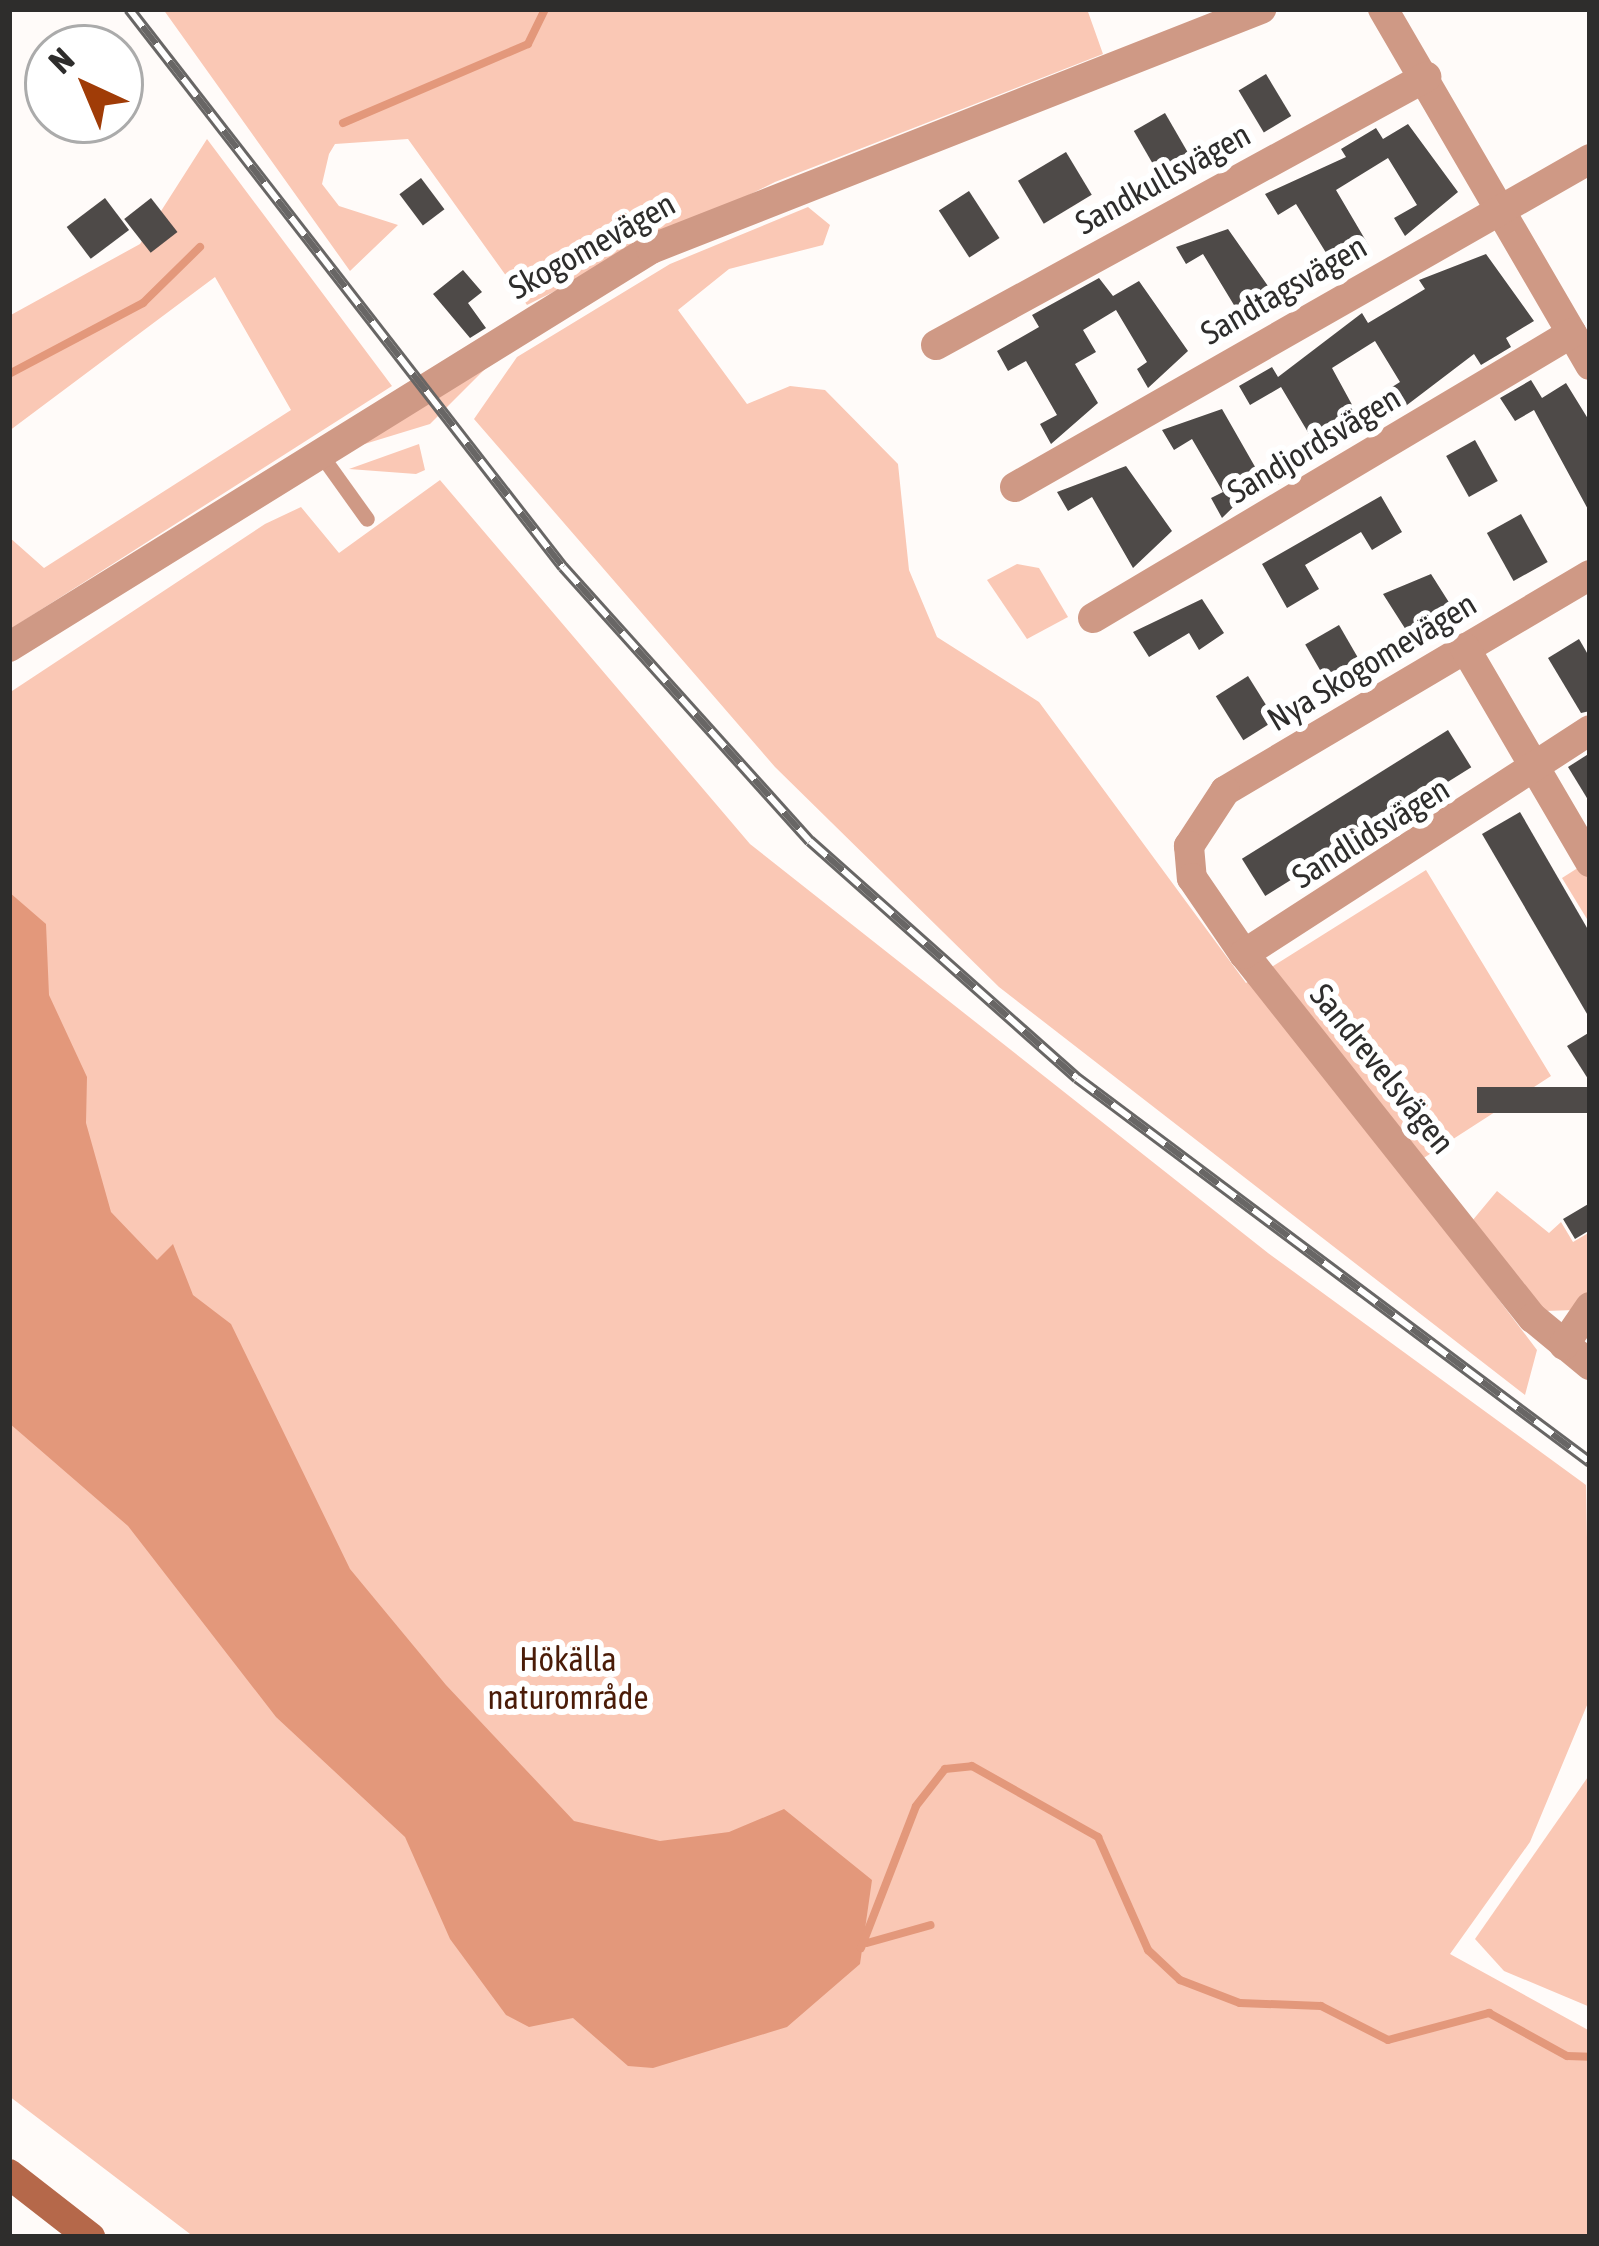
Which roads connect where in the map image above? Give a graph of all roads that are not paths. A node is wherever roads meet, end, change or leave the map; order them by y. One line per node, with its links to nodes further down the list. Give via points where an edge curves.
1 (1262, 9): 9 (street, Skogomevägen, via 651,249)
2 (1383, 9): 3 (street)
3 (1426, 77): 5 (street); 7 (street, Sandkullsvägen)
4 (1590, 158): 5 (street, Sandtagsvägen)
5 (1499, 208): 6 (street); 10 (street, Sandtagsvägen)
6 (1572, 333): 8 (street); 13 (street, Sandjordsvägen)
7 (936, 345)
8 (1590, 365)
9 (318, 449): 11 (lane); 14 (street, Skogomevägen)
10 (1015, 487)
11 (367, 519)
12 (1590, 575): 15 (street, Nya Skogomevägen)
13 (1093, 618)
14 (9, 647)
15 (1465, 648): 17 (street); 18 (street, Nya Skogomevägen)
16 (1590, 730): 17 (street, Sandlidsvägen)
17 (1536, 772): 19 (street); 20 (street, Sandlidsvägen)
18 (1198, 818): 20 (street, Sandrevelsvägen, via 1192,878)
19 (1590, 862)
20 (1244, 954): 22 (street, Sandrevelsvägen)
21 (1590, 1307): 22 (street)
22 (1564, 1346): 23 (street, Sandrevelsvägen)
23 (1590, 1365)
24 (9, 2174): 25 (main road)
25 (90, 2237)

